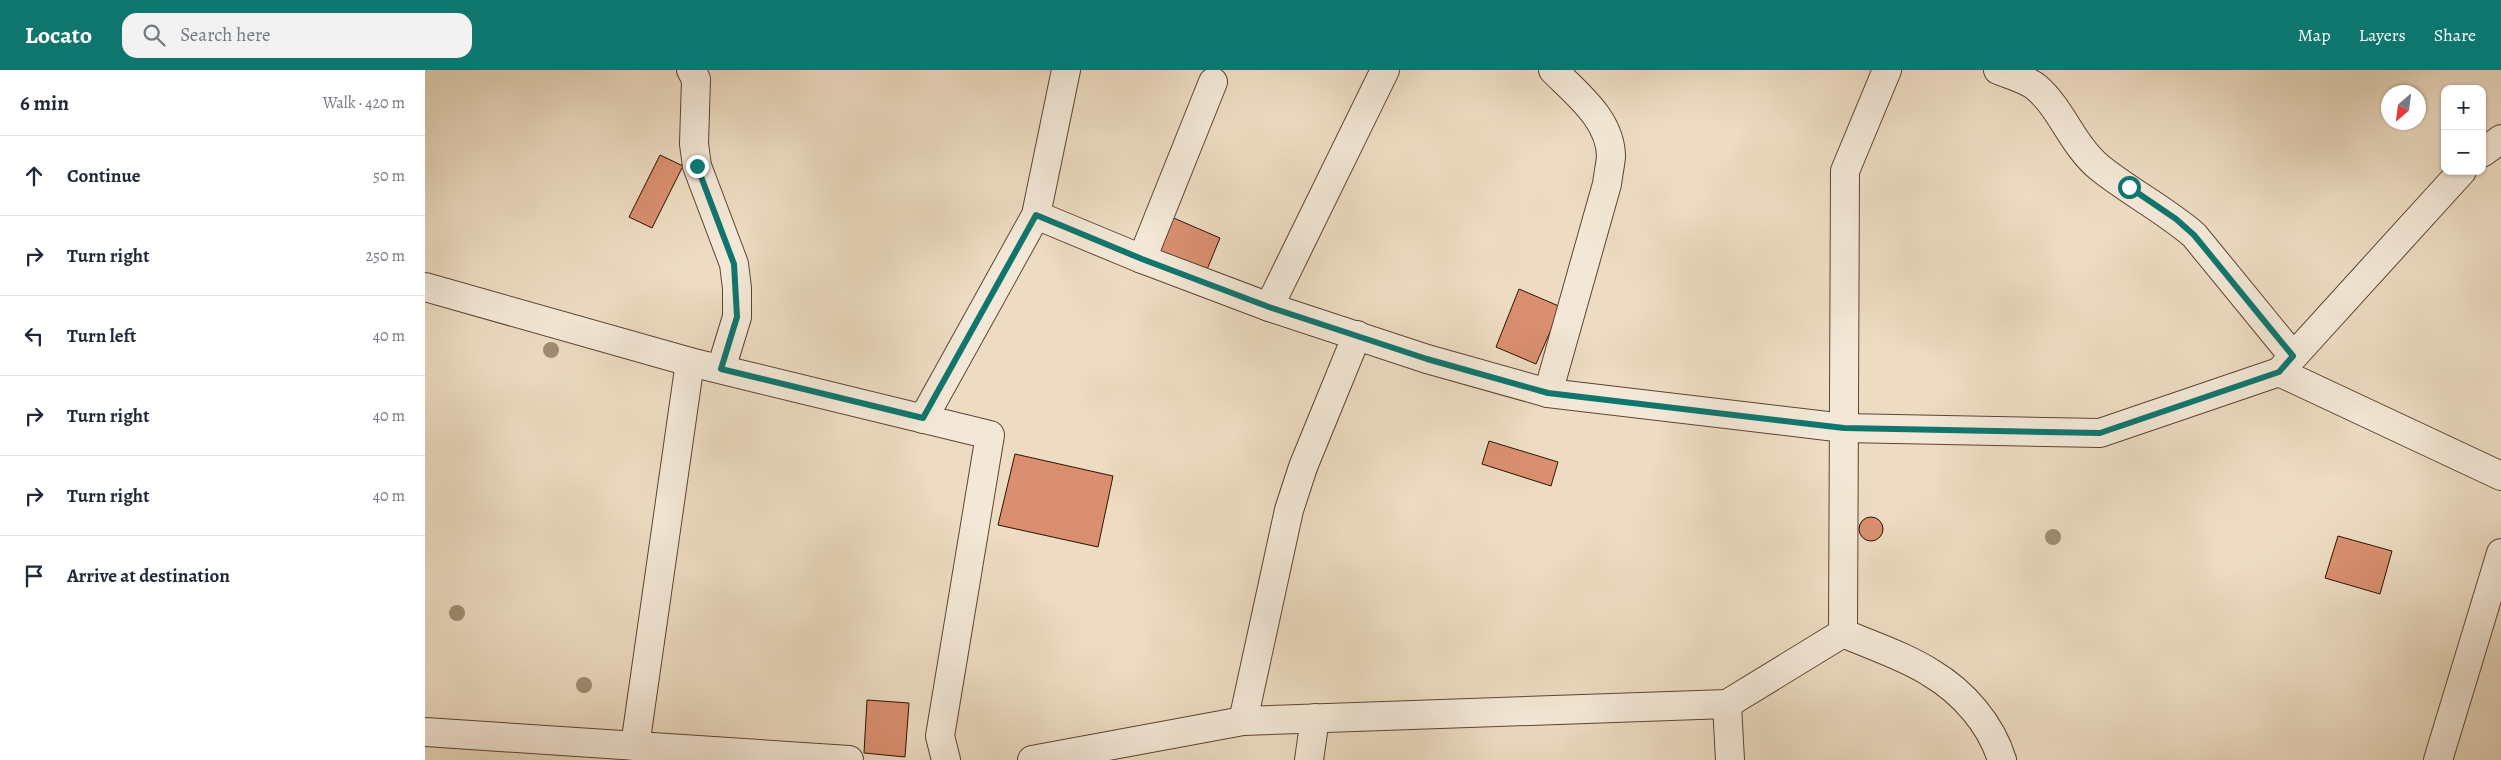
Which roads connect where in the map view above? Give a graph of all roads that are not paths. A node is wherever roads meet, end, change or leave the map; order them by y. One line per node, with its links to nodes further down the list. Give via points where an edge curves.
1 (691, 70): 18 (street, via 695,78 697,166 734,264 737,317)
2 (1065, 70): 11 (street)
3 (1385, 70): 14 (street)
4 (1553, 70): 19 (street, via 1593,110 1607,134 1611,157 1607,184)
5 (1887, 70): 21 (street, via 1845,171)
6 (1998, 70): 17 (street, via 2036,87 2087,156 2194,235)
7 (1213, 82): 12 (street)
8 (2501, 139): 9 (street)
9 (2486, 151)
10 (2458, 175): 17 (street)
11 (1036, 215): 12 (street); 20 (street)
12 (1142, 259): 14 (street)
13 (425, 287): 16 (street)
14 (1269, 307): 15 (street)
15 (1357, 335): 19 (street, via 1427,359); 27 (street, via 1303,467 1289,510)
16 (690, 362): 18 (street); 29 (street)
17 (2286, 364): 21 (street, via 2100,433); 22 (street)
18 (721, 369): 20 (street)
19 (1548, 393): 21 (street)
20 (923, 418): 32 (street, via 990,435 940,736)
21 (1844, 428): 24 (street)
22 (2501, 476)
23 (2501, 553): 37 (street)
24 (1843, 633): 25 (street); 36 (street, via 1931,672 1984,721)
25 (1727, 704): 26 (street); 35 (street)
26 (1315, 718): 27 (street); 34 (street)
27 (1243, 721): 33 (street)
28 (425, 732): 29 (street)
29 (635, 746): 30 (street)
30 (718, 756): 31 (street)
31 (849, 760)
32 (946, 760)
33 (1032, 760)
34 (1309, 760)
35 (1730, 760)
36 (2002, 760)
37 (2438, 760)

